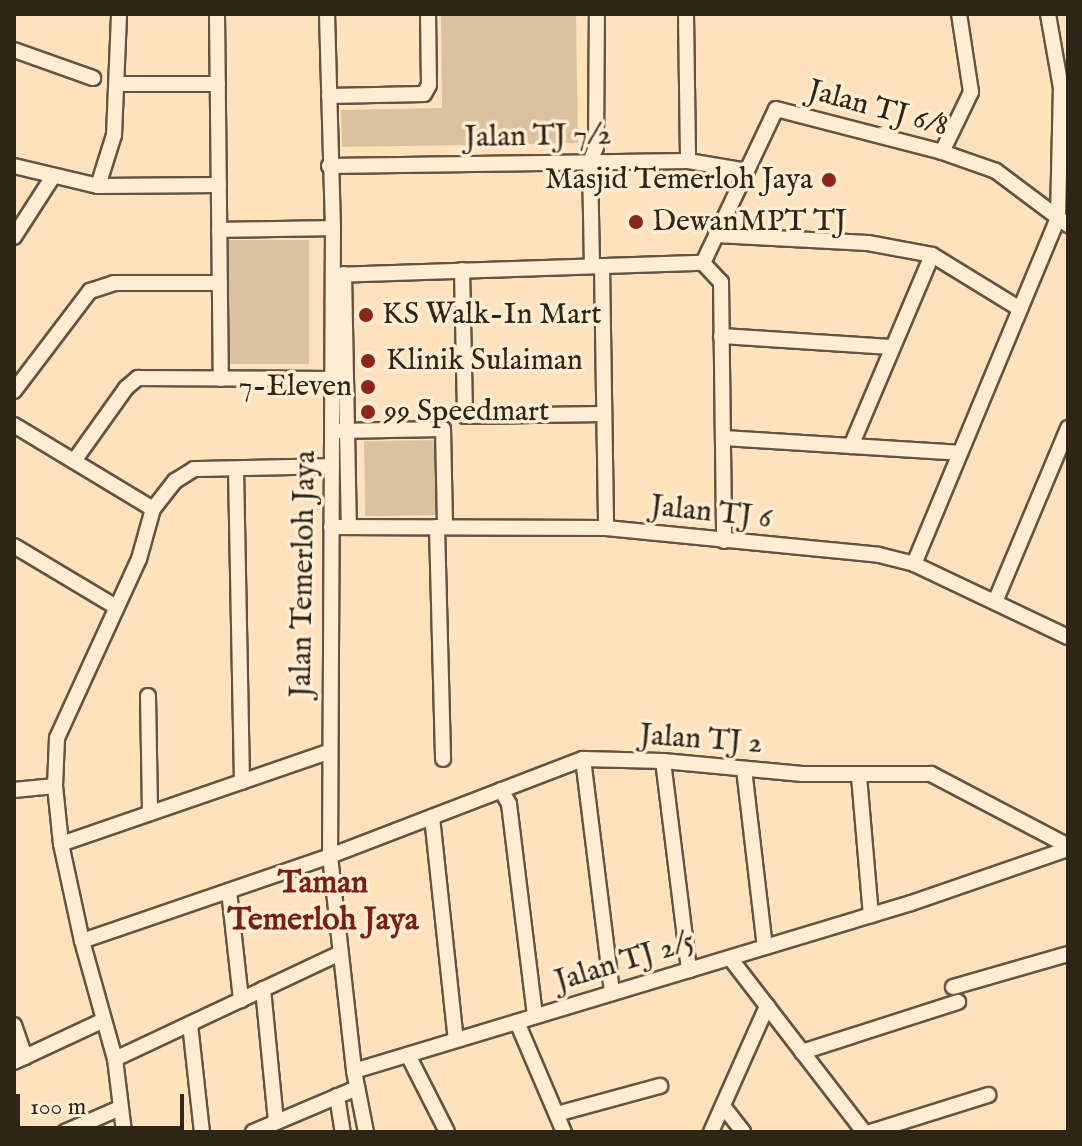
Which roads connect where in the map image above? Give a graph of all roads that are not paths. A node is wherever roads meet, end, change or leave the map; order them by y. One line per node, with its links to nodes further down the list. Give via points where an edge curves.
1 (119, 14): 12 (street)
2 (217, 14): 13 (street)
3 (327, 14): 14 (street, Jalan Temerloh Jaya)
4 (428, 14): 14 (street, via 429,85 424,94)
5 (597, 14): 17 (street, via 597,134)
6 (686, 14): 16 (street)
7 (959, 14): 15 (street, via 971,92)
8 (1048, 14): 9 (street)
9 (1061, 47): 24 (street)
10 (14, 50): 11 (street)
11 (93, 78)
12 (117, 84): 13 (street); 23 (street, via 114,135)
13 (218, 84): 22 (street)
14 (329, 96): 19 (street, Jalan Temerloh Jaya)
15 (942, 152): 20 (street, Jalan TJ 6/8, via 776,109); 24 (street, Jalan TJ 6/8, via 996,171)
16 (688, 161): 17 (street, Jalan TJ 7/2); 20 (street, Jalan TJ 7/2)
17 (590, 162): 19 (street, Jalan TJ 7/2); 31 (street)
18 (14, 166): 21 (street)
19 (329, 166): 25 (street, Jalan Temerloh Jaya)
20 (747, 171): 27 (street, Jalan TJ 6/8)
21 (52, 178): 23 (street); 28 (street)
22 (219, 185): 23 (street); 26 (street)
23 (98, 186)
24 (1063, 222): 35 (street)
25 (333, 228): 26 (street); 33 (street, Jalan Temerloh Jaya)
26 (219, 230): 34 (street)
27 (716, 235): 29 (street, via 868,243); 30 (street, Jalan TJ 6/8)
28 (14, 237)
29 (932, 255): 35 (street); 37 (street)
30 (703, 263): 31 (street); 36 (street, via 721,282)
31 (597, 266): 32 (street); 41 (street)
32 (462, 270): 33 (street); 42 (street)
33 (338, 274): 39 (street, Jalan Temerloh Jaya); 46 (street)
34 (220, 283): 38 (street); 40 (street, via 114,283 90,291)
35 (1020, 309): 50 (street)
36 (721, 336): 37 (street); 48 (street)
37 (892, 347): 49 (street)
38 (221, 379): 39 (street); 51 (street, via 138,378)
39 (331, 379): 47 (street, Jalan Temerloh Jaya)
40 (14, 391)
41 (604, 414): 42 (street); 58 (street)
42 (465, 416): 45 (street)
43 (14, 425): 51 (street)
44 (1068, 428): 62 (street)
45 (443, 429): 46 (street); 57 (street)
46 (347, 431): 47 (street); 56 (street)
47 (332, 432): 52 (street, Jalan Temerloh Jaya)
48 (723, 438): 49 (street); 59 (street)
49 (851, 446): 50 (street)
50 (960, 453): 61 (street)
51 (74, 461): 54 (street)
52 (332, 466): 53 (street); 55 (street, Jalan Temerloh Jaya)
53 (236, 469): 54 (street, via 194,469 175,481); 72 (street)
54 (153, 509): 63 (street, via 139,559)
55 (331, 527): 56 (street, Jalan TJ 6); 66 (street, Jalan Temerloh Jaya)
56 (349, 527): 57 (street, Jalan TJ 6)
57 (441, 527): 58 (street, Jalan TJ 6); 67 (street)
58 (606, 528): 59 (street, Jalan TJ 6)
59 (724, 541): 61 (street, Jalan TJ 6, via 879,555)
60 (14, 546): 63 (street)
61 (914, 564): 62 (street, Jalan TJ 6)
62 (995, 602): 64 (street, Jalan TJ 6)
63 (116, 607): 73 (street, via 57,738)
64 (1068, 637)
65 (148, 696): 76 (street)
66 (328, 752): 72 (street); 80 (street, Jalan Temerloh Jaya)
67 (443, 759)
68 (583, 759): 69 (street, Jalan TJ 2); 75 (street, Jalan TJ 2); 91 (street)
69 (663, 761): 70 (street, Jalan TJ 2); 88 (street)
70 (744, 769): 71 (street, Jalan TJ 2); 84 (street)
71 (859, 776): 79 (street, Jalan TJ 2, via 931,774); 82 (street)
72 (242, 782): 76 (street)
73 (55, 786): 74 (street); 78 (street)
74 (14, 790)
75 (501, 790): 77 (street, Jalan TJ 2); 95 (street, via 509,804)
76 (150, 813): 78 (street)
77 (432, 817): 80 (street, Jalan TJ 2); 100 (street)
78 (61, 844): 83 (street)
79 (1068, 847): 82 (street, Jalan TJ 2/5)
80 (330, 856): 81 (street, Jalan TJ 2); 85 (street, Jalan Temerloh Jaya)
81 (229, 891): 83 (street, Jalan TJ 2); 92 (street)
82 (871, 915): 84 (street, Jalan TJ 2/5)
83 (82, 941): 96 (street)
84 (765, 947): 87 (street, Jalan TJ 2/5)
85 (340, 953): 90 (street); 105 (street, Jalan Temerloh Jaya)
86 (1068, 954): 89 (street)
87 (730, 958): 88 (street, Jalan TJ 2/5); 94 (street)
88 (689, 970): 91 (street, Jalan TJ 2/5)
89 (953, 987)
90 (263, 989): 92 (street); 113 (street)
91 (612, 993): 95 (street, Jalan TJ 2/5)
92 (241, 1000): 98 (street)
93 (958, 1002): 101 (street)
94 (767, 1006): 101 (street); 110 (street)
95 (535, 1016): 97 (street, Jalan TJ 2/5)
96 (104, 1020): 103 (street); 104 (street)
97 (517, 1022): 100 (street, Jalan TJ 2/5); 112 (street)
98 (190, 1024): 104 (street); 116 (street)
99 (14, 1025): 103 (street)
100 (456, 1040): 102 (street, Jalan TJ 2/5)
101 (802, 1052): 124 (street)
102 (408, 1055): 105 (street, Jalan TJ 2/5); 120 (street)
103 (19, 1059)
104 (115, 1059): 111 (street)
105 (354, 1071): 107 (street, Jalan Temerloh Jaya)
106 (660, 1086): 112 (street)
107 (357, 1088): 109 (street); 119 (street, Jalan Temerloh Jaya)
108 (988, 1095): 124 (street)
109 (337, 1096): 113 (street); 118 (street)
110 (723, 1106): 122 (street); 123 (street)
111 (120, 1108): 114 (street); 115 (street)
112 (557, 1114): 121 (street)
113 (276, 1122): 117 (street)
114 (65, 1132)
115 (124, 1132)
116 (202, 1132)
117 (253, 1132)
118 (343, 1132)
119 (366, 1132)
120 (447, 1132)
121 (564, 1132)
122 (711, 1132)
123 (743, 1132)
124 (867, 1132)

